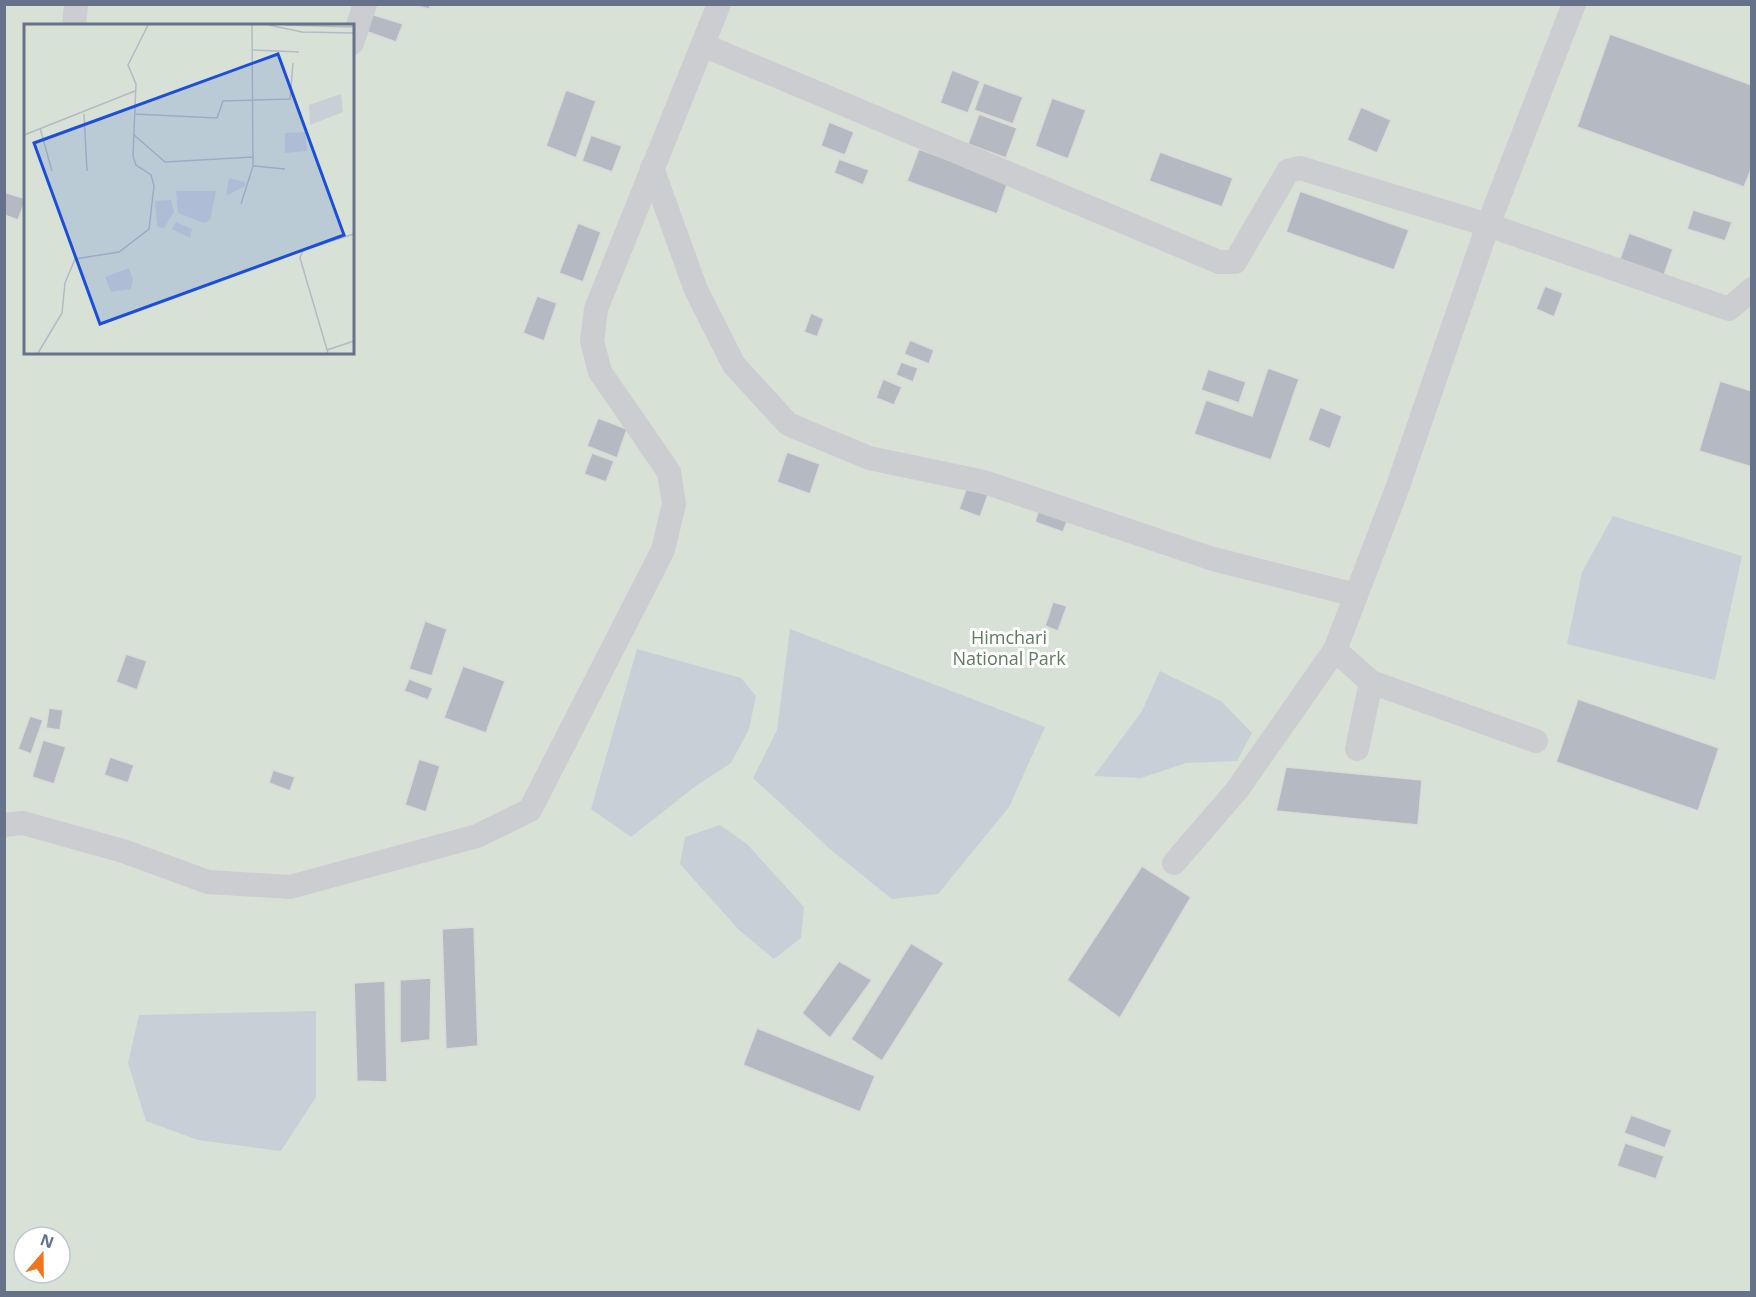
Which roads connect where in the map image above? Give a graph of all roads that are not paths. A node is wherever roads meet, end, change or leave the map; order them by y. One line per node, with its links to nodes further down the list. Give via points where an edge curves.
1 (76, 4): 5 (street)
2 (365, 4): 6 (street)
3 (719, 4): 7 (street)
4 (1574, 4): 9 (street)
5 (74, 24)
6 (354, 38)
7 (703, 45): 8 (street); 9 (street, via 1219,262 1234,262 1288,171 1300,168)
8 (652, 168): 11 (street, via 696,290 734,365 788,424 869,458 984,482 1213,559); 16 (street, via 596,309 592,341 600,372 669,472 674,504 663,550 530,810 477,836 290,887 208,882 79,838 23,823)
9 (1488, 225): 10 (street, via 1729,309); 11 (street)
10 (1752, 289)
11 (1356, 596): 12 (street)
12 (1335, 650): 13 (street); 17 (street, via 1237,790)
13 (1371, 682): 14 (street); 15 (street)
14 (1536, 741)
15 (1357, 749)
16 (4, 825)
17 (1174, 862)

